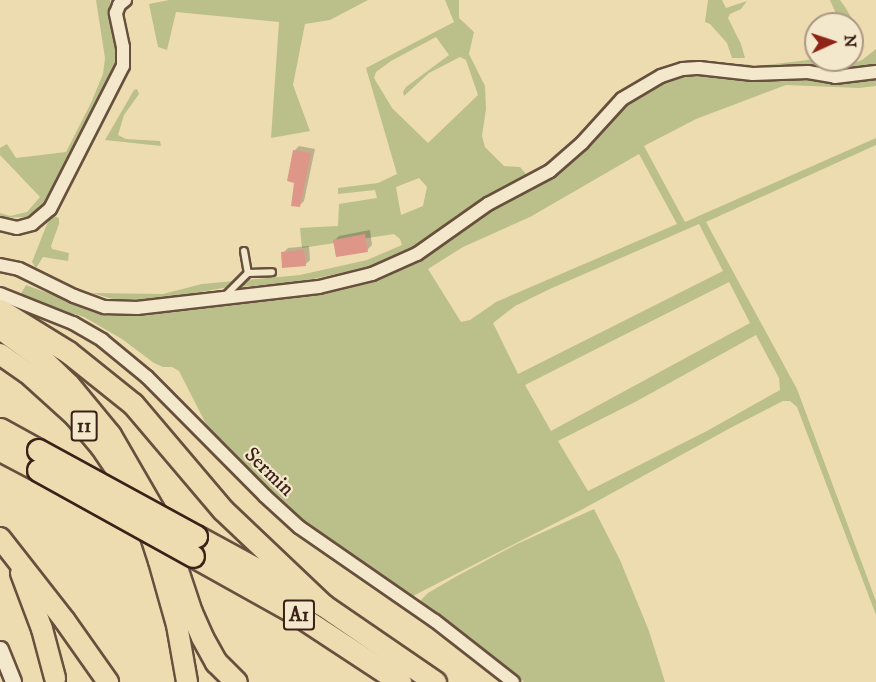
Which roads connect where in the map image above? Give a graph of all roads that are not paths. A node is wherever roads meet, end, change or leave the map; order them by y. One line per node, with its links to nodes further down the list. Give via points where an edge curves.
1 (125, 0): 3 (street, via 116,12 123,66 50,209 33,224 17,228)
2 (876, 72): 9 (street, via 835,76 699,68 661,76 622,99 550,171 488,204 398,264 319,287)
3 (0, 224)
4 (244, 251): 7 (lane)
5 (0, 265): 9 (street, via 19,269 105,307 137,308)
6 (272, 272): 7 (lane)
7 (248, 273): 9 (lane)
8 (0, 294): 27 (street, Sermin, via 73,323 102,340 147,377 299,527 435,621)
9 (224, 296)
10 (0, 310): 18 (highway, via 68,352 133,404 223,510)
11 (0, 328): 24 (highway, via 69,384 110,435 162,525 202,637 216,662)
12 (0, 354): 23 (highway, 11, via 75,416 124,481 145,518 159,561 177,625)
13 (0, 429): 15 (highway, A1)
14 (0, 450): 15 (highway, A1)
15 (38, 460): 17 (highway, A1, bridge)
16 (6, 545): 20 (highway, via 42,629); 22 (highway)
17 (194, 546): 18 (highway, A1); 25 (highway, A1)
18 (323, 605): 26 (highway, A1)
19 (0, 649): 21 (street)
20 (53, 681)
21 (13, 682)
22 (108, 682)
23 (187, 682)
24 (236, 682)
25 (400, 682)
26 (435, 682)
27 (513, 682)

